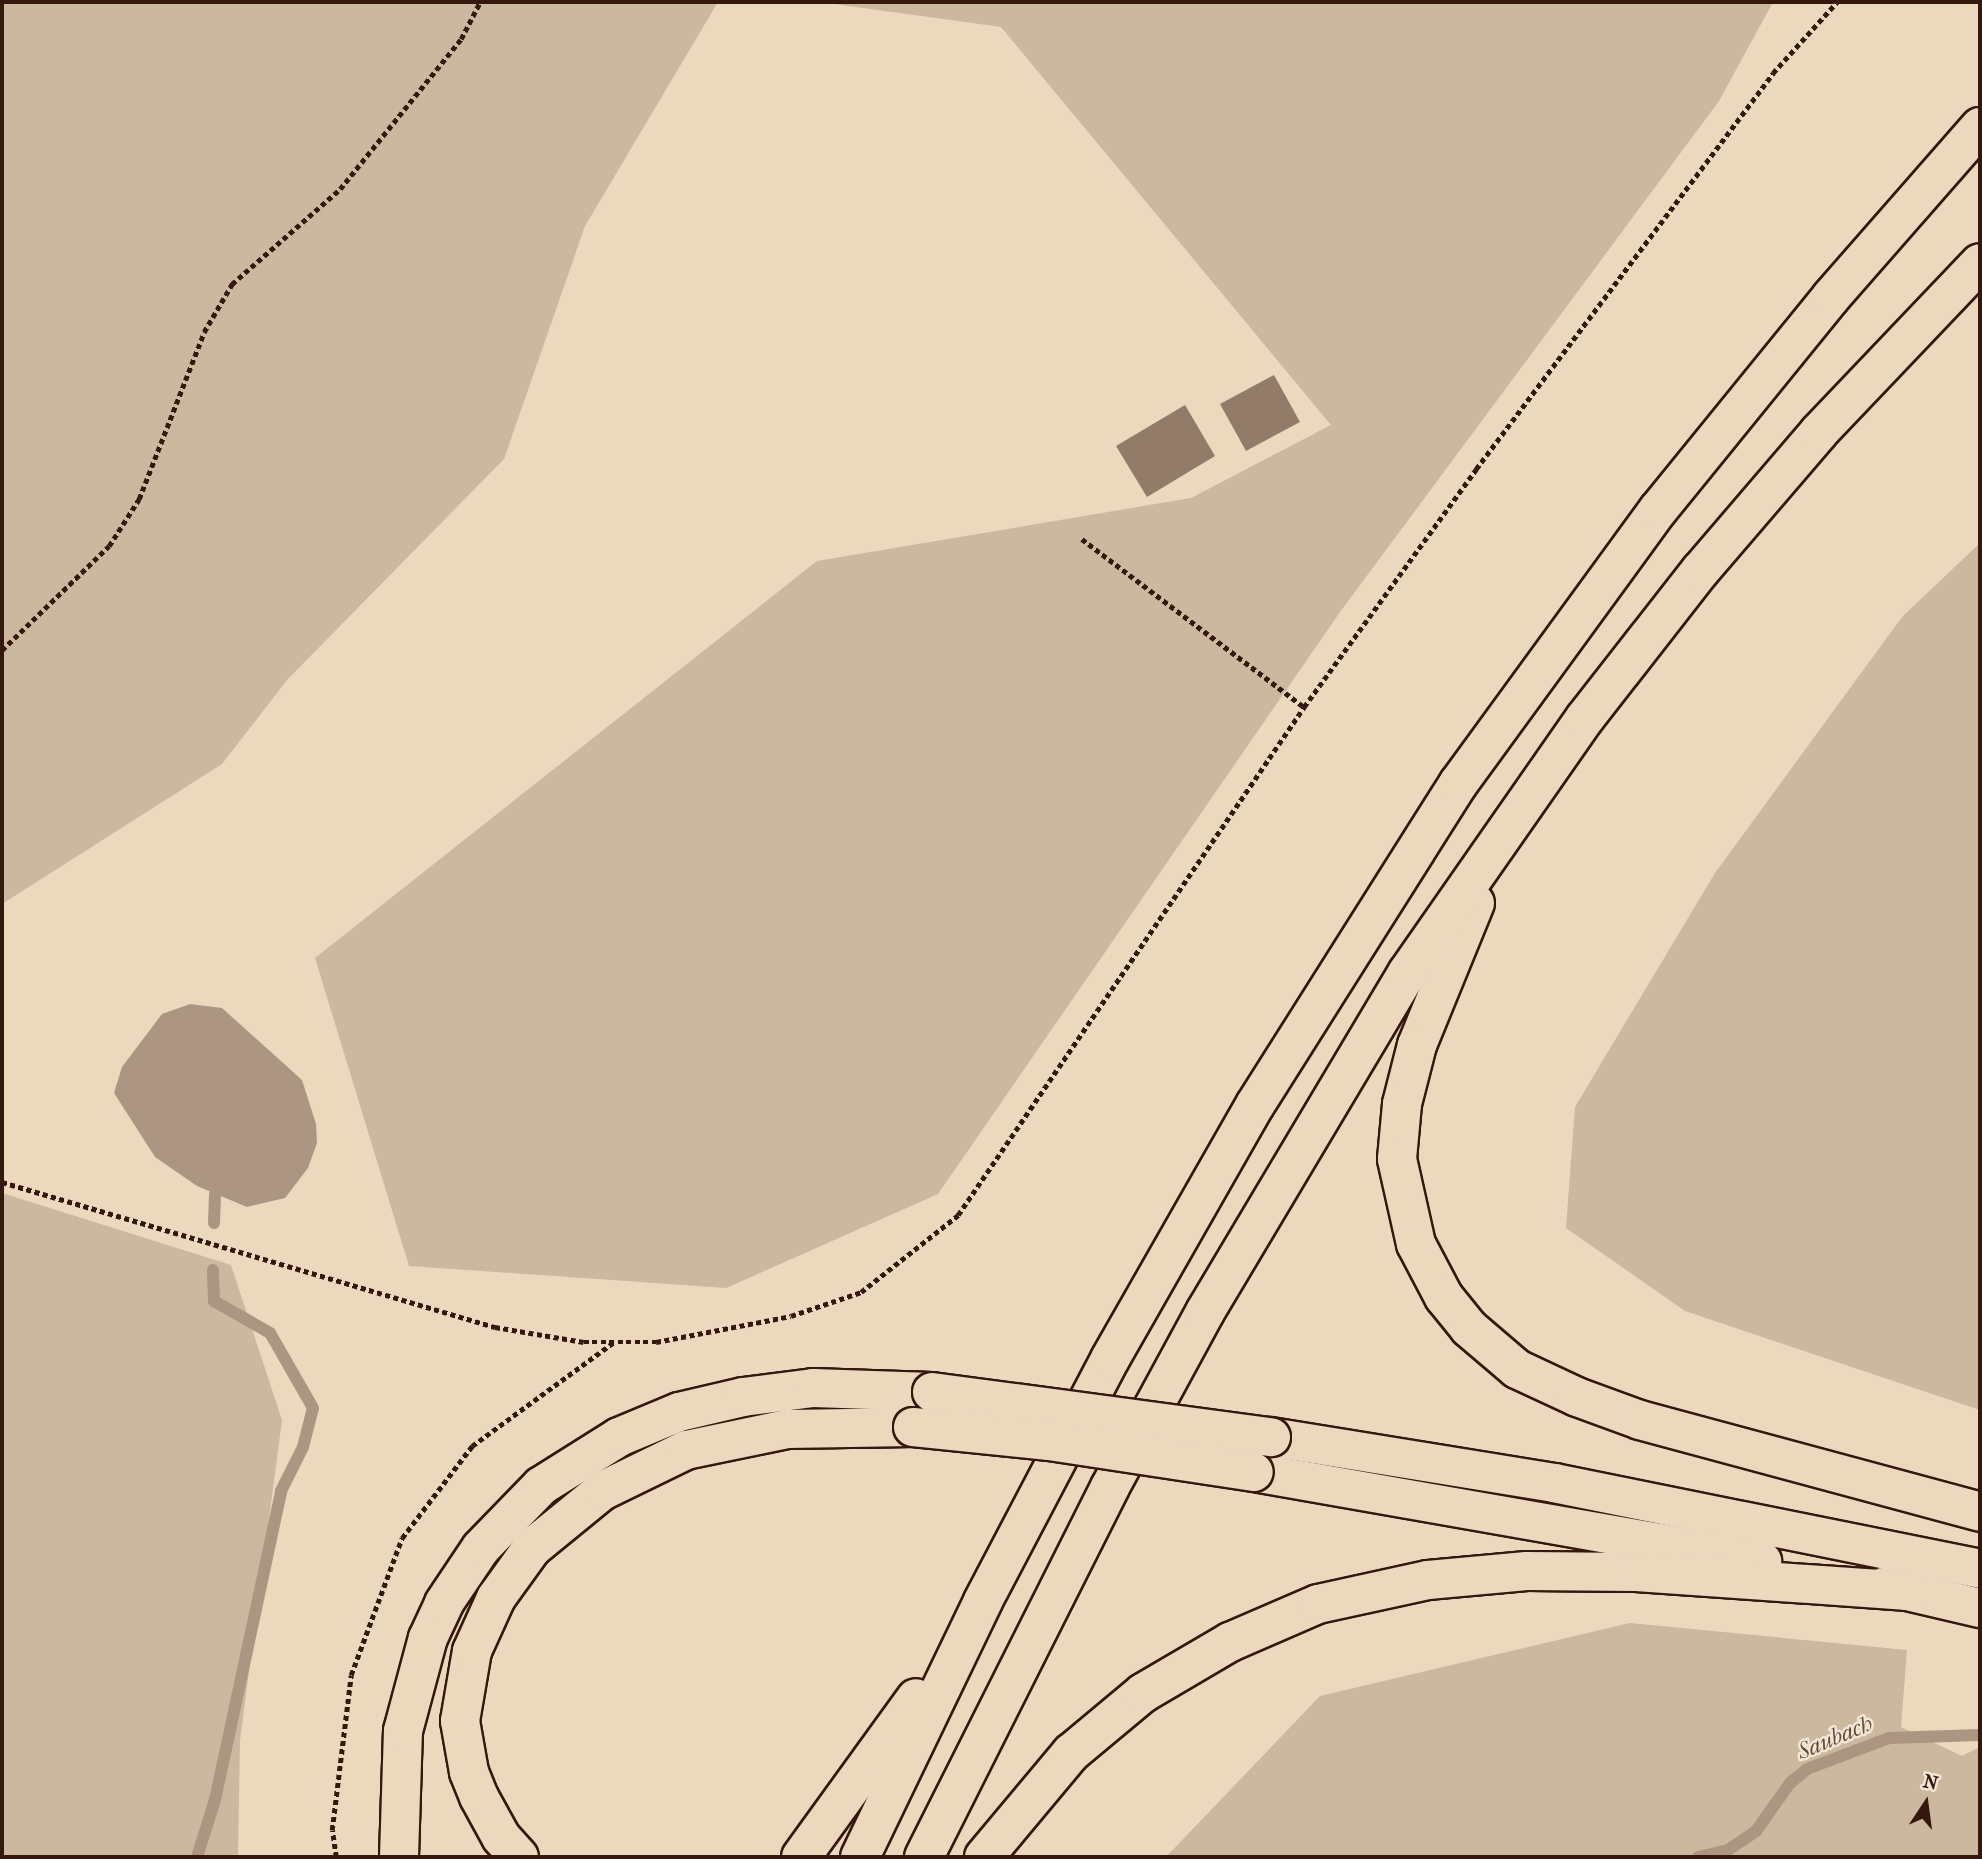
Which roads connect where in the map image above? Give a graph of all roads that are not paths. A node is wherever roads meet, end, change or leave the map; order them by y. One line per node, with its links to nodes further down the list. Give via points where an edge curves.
1 (1980, 127): 7 (highway, via 1831,297 1667,499 1458,783 1255,1105 1110,1359)
2 (1980, 263): 3 (highway, via 1819,432 1700,571)
3 (1506, 828): 4 (highway, via 1417,1045 1398,1130 1397,1159 1407,1217 1428,1271 1444,1297 1469,1328 1517,1369 1577,1397 1640,1420); 13 (highway, via 1407,973 1211,1300 1110,1487)
4 (1980, 1512)
5 (1980, 1569): 9 (highway, bridge, via 1554,1483 1271,1437 932,1392 813,1388 743,1397 679,1412 619,1437 541,1486 481,1548 428,1638 403,1731)
6 (1910, 1591): 8 (highway); 10 (highway, bridge, via 1683,1544 1049,1441 913,1427 787,1429 686,1450 602,1491 532,1548 496,1598 465,1672 460,1721 469,1772 479,1797 501,1838); 14 (highway, via 1636,1572 1527,1571 1428,1580 1318,1604 1230,1642 1143,1693 1071,1753)
7 (983, 1601): 11 (highway); 12 (highway)
8 (1980, 1608)
9 (399, 1857)
10 (519, 1857)
11 (801, 1857)
12 (860, 1857)
13 (924, 1857)
14 (984, 1857)

